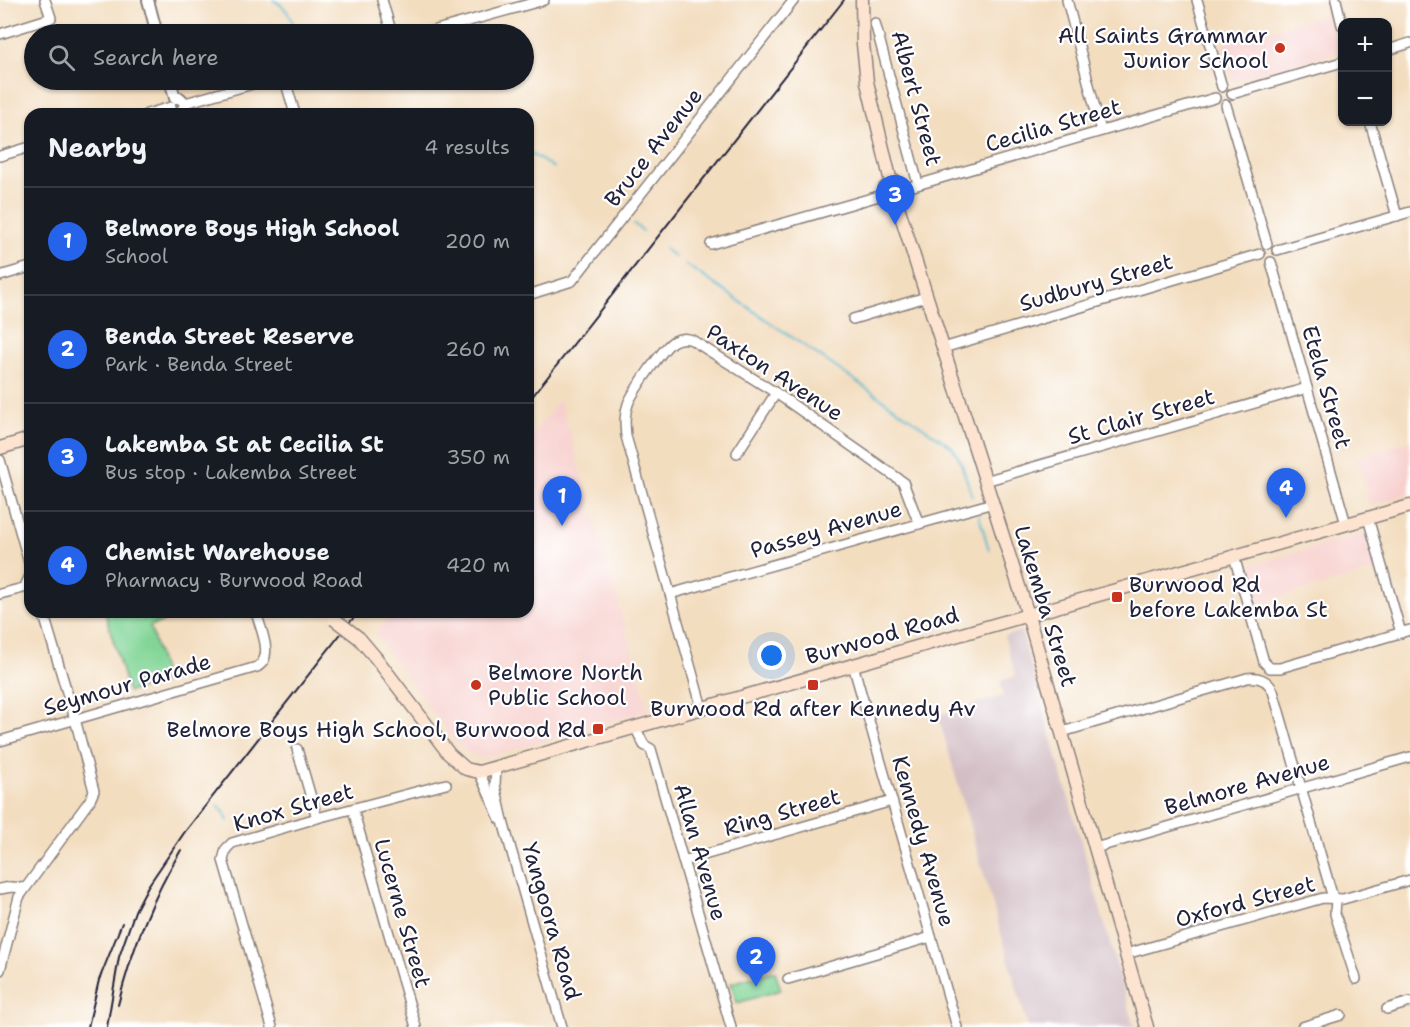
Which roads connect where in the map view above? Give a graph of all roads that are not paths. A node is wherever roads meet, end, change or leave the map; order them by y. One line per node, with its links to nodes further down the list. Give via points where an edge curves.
1 (45, 0): 12 (street, via 51,18)
2 (148, 0): 13 (street)
3 (382, 0): 14 (street)
4 (544, 0): 15 (street)
5 (794, 0): 45 (street, Bruce Avenue, via 572,281)
6 (862, 0): 35 (main road, Albert Street, via 867,82)
7 (1067, 0): 31 (street)
8 (1197, 0): 21 (street)
9 (1336, 0): 10 (street)
10 (1340, 18)
11 (875, 23): 34 (street, Albert Street)
12 (32, 24)
13 (155, 24)
14 (389, 24)
15 (459, 24)
16 (24, 26): 17 (street)
17 (0, 34)
18 (1410, 43): 19 (street)
19 (1392, 49)
20 (1338, 63): 25 (street)
21 (1222, 87): 25 (street); 26 (street)
22 (173, 90): 28 (street)
23 (234, 90): 28 (street)
24 (288, 90): 29 (street)
25 (1232, 94): 27 (street)
26 (1215, 98): 27 (street); 31 (street, Cecilia Street)
27 (1226, 105): 39 (street)
28 (178, 107)
29 (293, 108)
30 (1371, 126): 37 (street)
31 (1101, 132): 34 (street, Cecilia Street)
32 (24, 149): 33 (street)
33 (0, 156)
34 (918, 184): 35 (street, Cecilia Street)
35 (894, 191): 38 (street, Cecilia Street); 46 (main road, Lakemba Street)
36 (1410, 212): 37 (street)
37 (1397, 216): 40 (street)
38 (711, 244)
39 (1267, 244): 40 (street); 41 (street)
40 (1277, 250): 42 (street)
41 (1260, 254): 42 (street, via 1263,260); 48 (street, Sudbury Street)
42 (1271, 261): 49 (street, Etela Street)
43 (24, 269): 44 (street)
44 (0, 276)
45 (534, 293)
46 (927, 297): 47 (street); 48 (main road, Lakemba Street)
47 (853, 319)
48 (943, 348): 55 (main road, Lakemba Street)
49 (1307, 388): 55 (street, St Clair Street); 60 (street, Etela Street)
50 (776, 393): 53 (street); 59 (street, Paxton Avenue, via 903,482); 65 (street, Paxton Avenue, via 687,338 673,341 628,402 626,436)
51 (24, 441): 52 (main road)
52 (0, 448)
53 (737, 453)
54 (0, 460): 61 (street)
55 (985, 481): 56 (main road, Lakemba Street)
56 (993, 503): 59 (street, Passey Avenue); 66 (main road, Lakemba Street)
57 (1410, 506): 58 (main road, Burwood Road)
58 (1368, 518): 60 (main road, Burwood Road); 70 (street)
59 (919, 524): 65 (street, Passey Avenue)
60 (1346, 524): 62 (main road, Burwood Road)
61 (24, 545)
62 (1234, 556): 66 (main road, Burwood Road); 70 (street, via 1264,662 1270,668)
63 (24, 590): 64 (street)
64 (0, 594)
65 (670, 594): 72 (street, Paxton Avenue)
66 (1028, 615): 71 (main road, Burwood Road); 75 (main road, Lakemba Street)
67 (45, 618): 73 (street)
68 (258, 618): 73 (street, Seymour Parade, via 267,654 257,668)
69 (334, 618): 80 (main road, bridge, via 376,658 449,754 466,769)
70 (1405, 632)
71 (853, 665): 72 (main road, Burwood Road); 83 (street, Kennedy Avenue)
72 (702, 708): 74 (main road, Burwood Road)
73 (75, 720): 76 (street, Seymour Parade); 90 (street, via 93,796)
74 (635, 727): 79 (main road, Burwood Road); 88 (street, Allan Avenue, via 644,745 651,749)
75 (1062, 732): 82 (street, via 1254,677 1264,680 1273,691); 87 (main road, Lakemba Street)
76 (0, 741)
77 (297, 749): 85 (street)
78 (1410, 757): 82 (street, Belmore Avenue)
79 (496, 767): 80 (main road, Burwood Road); 86 (street, Yangoora Road, via 495,785)
80 (478, 772): 86 (street, Yangoora Road)
81 (446, 784): 84 (street, Knox Street)
82 (1301, 788): 87 (street, Belmore Avenue); 92 (street)
83 (892, 801): 88 (street, Ring Street); 93 (street, Kennedy Avenue)
84 (353, 810): 85 (street, Knox Street); 102 (street, Lucerne Street)
85 (317, 818): 101 (street, Knox Street, via 232,843 223,860)
86 (504, 825): 103 (street, Yangoora Road)
87 (1095, 848): 94 (main road, Lakemba Street)
88 (683, 861): 104 (street, Allan Avenue)
89 (1410, 880): 92 (street, Oxford Street)
90 (25, 888): 91 (street); 95 (street, via 16,906)
91 (0, 889)
92 (1334, 899): 94 (street, Oxford Street, via 1323,898); 97 (street, via 1335,914)
93 (931, 937): 96 (street); 105 (street, Kennedy Avenue)
94 (1126, 954): 106 (main road, Lakemba Street)
95 (0, 970)
96 (788, 979)
97 (1356, 979)
98 (1410, 1002): 99 (street)
99 (1387, 1009)
100 (1341, 1015): 107 (street)
101 (272, 1027)
102 (416, 1027)
103 (562, 1027)
104 (731, 1027)
105 (957, 1027)
106 (1147, 1027)
107 (1302, 1027)

